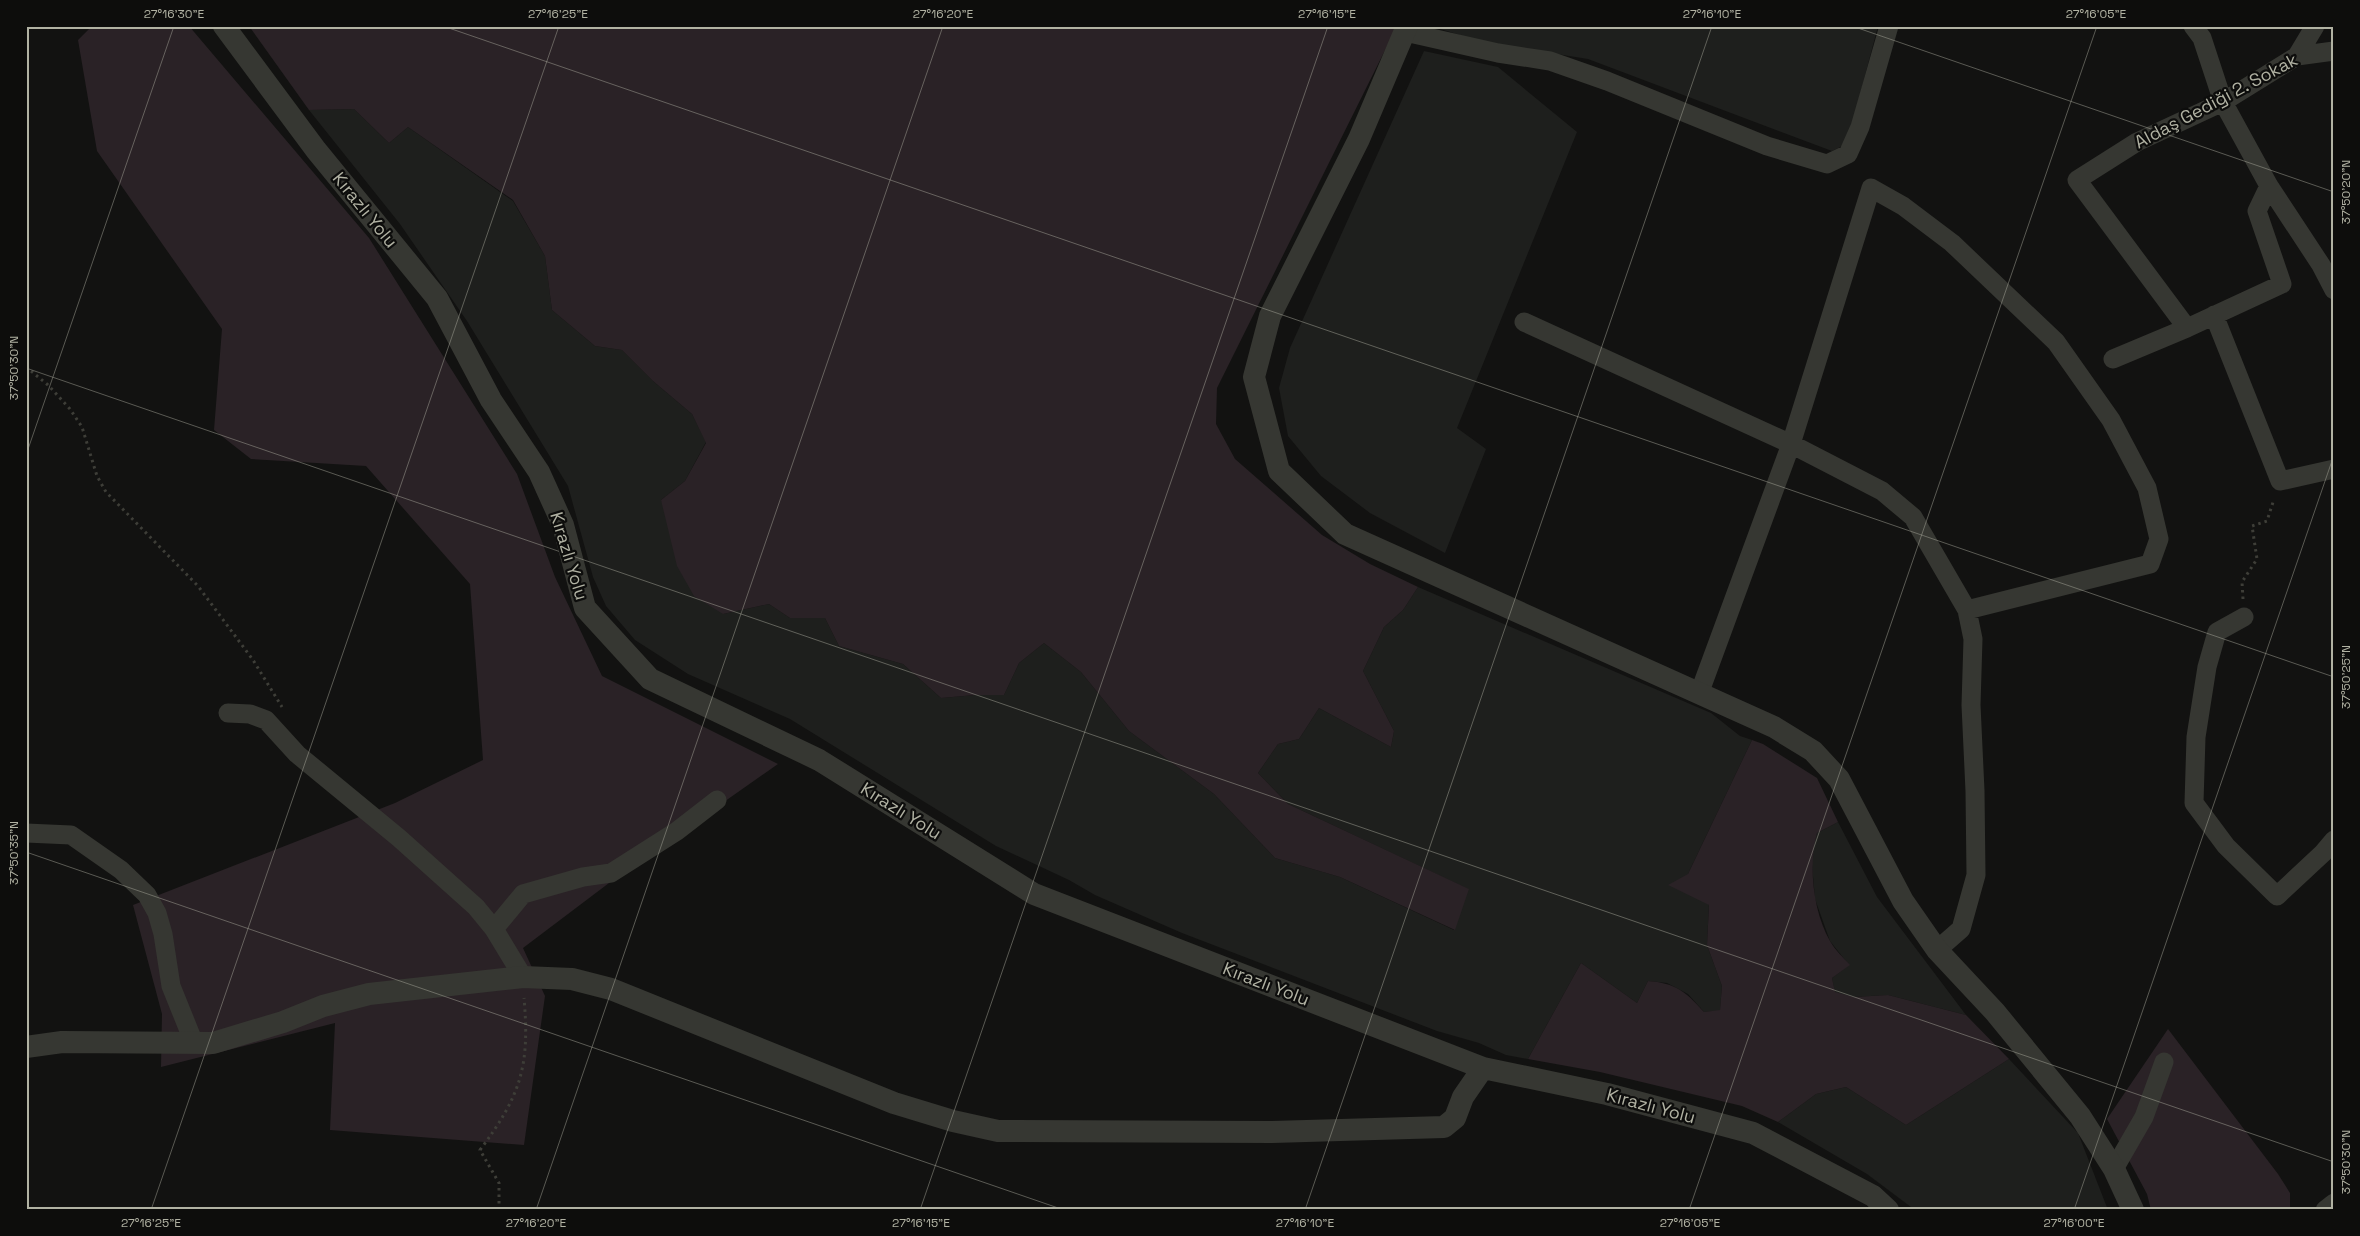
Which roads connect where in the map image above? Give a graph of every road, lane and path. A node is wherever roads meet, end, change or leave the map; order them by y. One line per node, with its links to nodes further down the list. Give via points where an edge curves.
1 (224, 26): 33 (street, Kırazlı Yolu, via 316,150 436,298 491,400 540,472 563,525 585,608 650,679 819,760 1034,894)
2 (1889, 26): 5 (street, via 1860,127 1848,154 1827,164 1767,146 1550,61 1498,54)
3 (2193, 26): 8 (street, via 2202,38)
4 (2316, 26): 7 (street)
5 (1406, 29): 21 (street, via 1359,139 1270,316 1254,377 1279,471 1345,534)
6 (2334, 51): 7 (street, Aldaş Gediği 2. Sokak)
7 (2297, 56): 8 (street, Aldaş Gediği 2. Sokak)
8 (2223, 102): 9 (street); 13 (street, Aldaş Gediği 2. Sokak, via 2137,142 2077,180)
9 (2269, 186): 10 (street); 11 (street, via 2257,211 2282,284)
10 (2334, 290)
11 (2214, 315): 13 (street); 18 (street)
12 (1524, 322): 16 (street)
13 (2187, 328): 14 (street)
14 (2113, 359)
15 (26, 366): 23 (path, via 48,385 82,427 97,476 106,492 198,586 253,660)
16 (1792, 444): 19 (street, via 1882,491 1914,517); 19 (street, via 1871,188 1903,206 1952,243 2056,342 2111,420 2129,454 2146,488 2159,539 2150,564); 21 (street)
17 (2334, 469): 18 (street)
18 (2280, 481): 20 (path, via 2267,521 2252,526 2257,559 2242,582)
19 (1967, 610): 28 (street, via 1973,639 1971,705 1976,875 1960,929)
20 (2244, 617): 26 (street, via 2217,632 2207,667 2196,738 2194,803 2226,846 2277,896)
21 (1699, 694): 28 (street, via 1774,727 1813,751 1839,779 1903,901)
22 (228, 713): 27 (street, via 250,714 266,720 303,759 476,907)
23 (287, 715)
24 (717, 800): 27 (street, via 677,831 611,873 582,876 523,894)
25 (26, 833): 30 (street, via 71,835 120,870 147,895 158,913 171,986)
26 (2334, 840)
27 (494, 929): 29 (street)
28 (1937, 950): 34 (street, via 1995,1012 2080,1116)
29 (523, 977): 30 (street, via 369,994 322,1006 283,1022 213,1043); 33 (street, via 572,979 611,989 894,1102 953,1121 998,1130 1272,1132 1444,1127 1455,1118 1463,1097); 36 (path, via 527,1030 522,1077 512,1102 480,1150 499,1183)
30 (194, 1043): 31 (street, via 62,1042)
31 (26, 1047)
32 (2164, 1062): 34 (street, via 2144,1117)
33 (1483, 1068): 37 (street, Kırazlı Yolu, via 1607,1094 1753,1133 1873,1196)
34 (2114, 1169): 38 (street)
35 (2334, 1203): 39 (street)
36 (499, 1210)
37 (1888, 1210)
38 (2133, 1210)
39 (2325, 1210)

